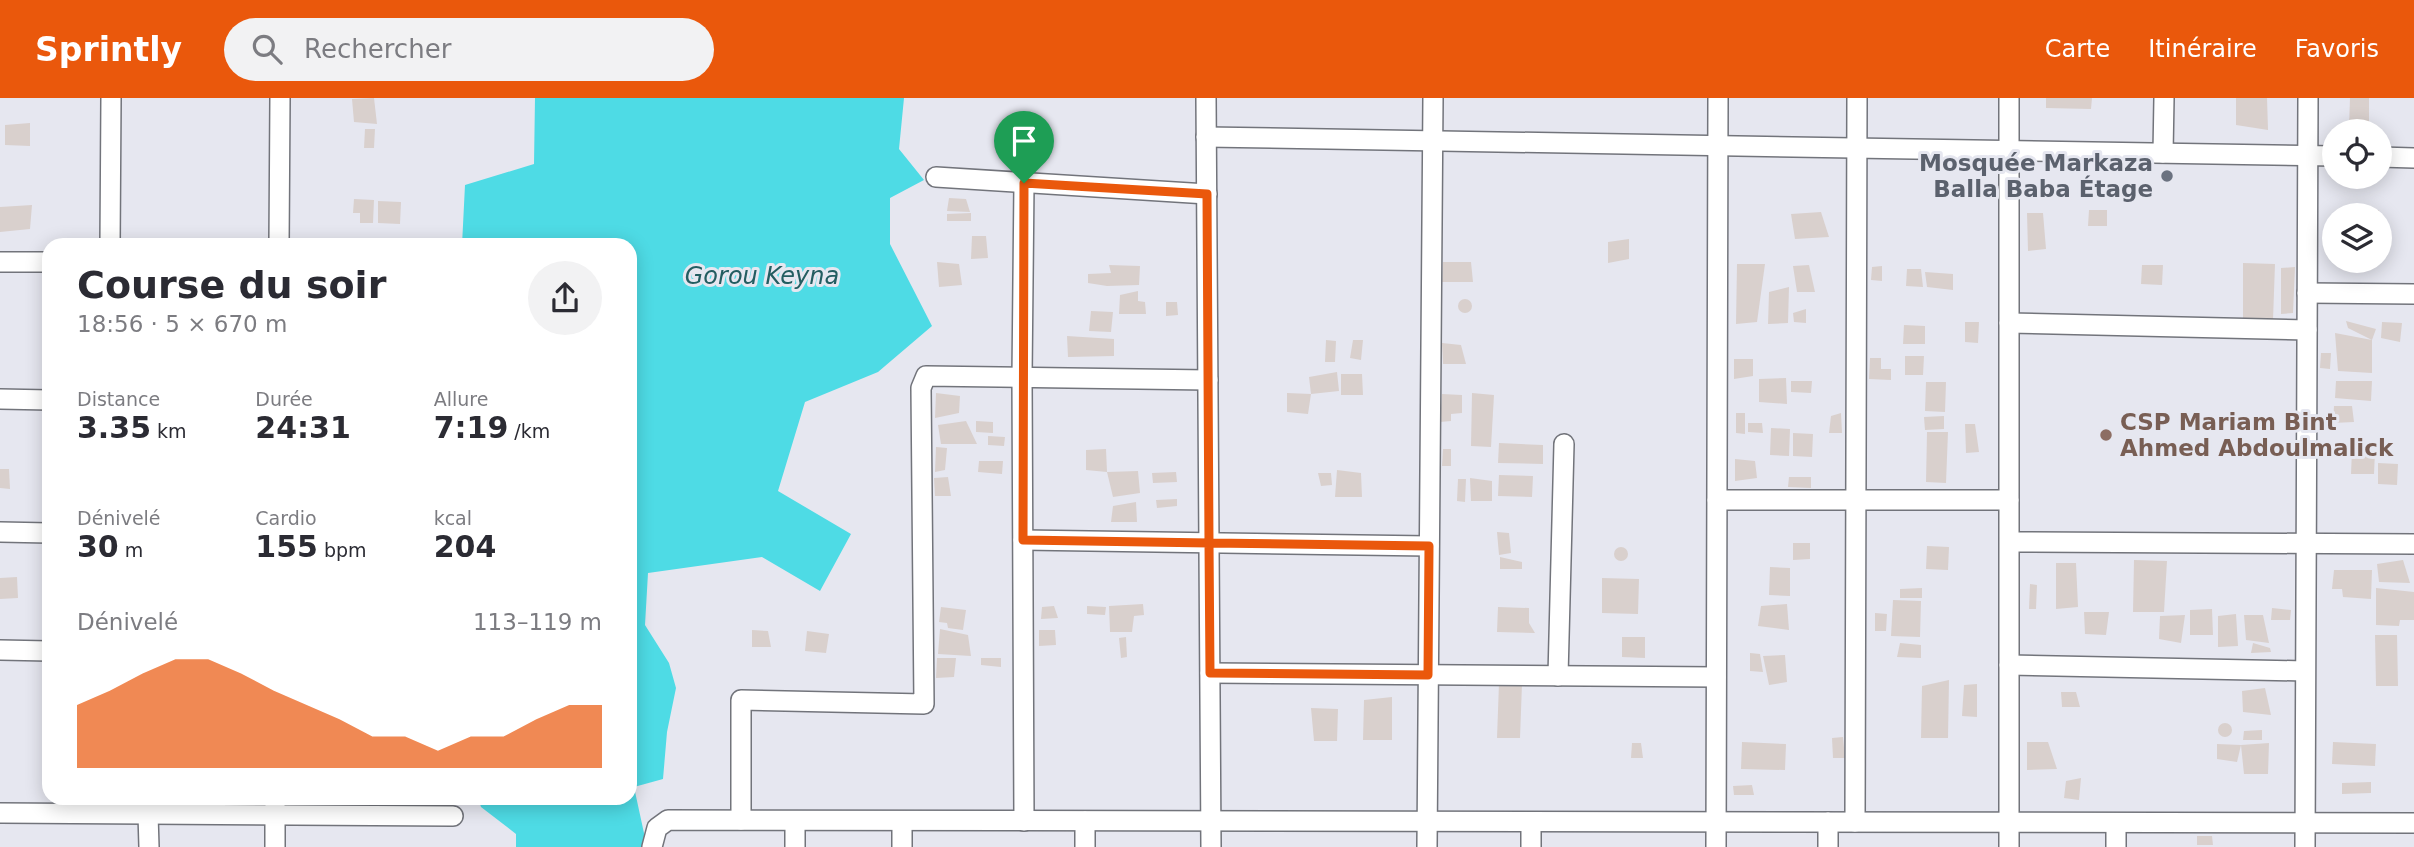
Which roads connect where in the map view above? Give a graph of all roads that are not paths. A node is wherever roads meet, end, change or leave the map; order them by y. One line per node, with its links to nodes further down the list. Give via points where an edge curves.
1 (111, 98): 23 (street)
2 (279, 98): 24 (street)
3 (1206, 98): 10 (street)
4 (1433, 98): 11 (street)
5 (1718, 98): 12 (street)
6 (1857, 98): 13 (street)
7 (2009, 98): 14 (street)
8 (2164, 98): 15 (street)
9 (2308, 98): 16 (street)
10 (1206, 137): 11 (street); 22 (street)
11 (1432, 140): 12 (street); 46 (street)
12 (1718, 145): 13 (street); 36 (street)
13 (1857, 148): 14 (street); 37 (street)
14 (2009, 150): 15 (street); 29 (street)
15 (2163, 153): 16 (street)
16 (2308, 156): 17 (street); 27 (street)
17 (2322, 156)
18 (2392, 157): 19 (street)
19 (2414, 158)
20 (936, 177): 21 (street)
21 (1024, 183): 22 (street); 31 (street)
22 (1207, 194): 32 (street)
23 (110, 238)
24 (279, 238)
25 (0, 262): 26 (street)
26 (42, 262)
27 (2307, 293): 28 (street); 30 (street)
28 (2414, 294)
29 (2009, 323): 30 (street); 38 (street)
30 (2307, 330): 44 (street)
31 (1022, 377): 32 (street); 41 (street); 59 (street, via 933,375 922,381 924,704 741,699)
32 (1208, 380): 43 (street)
33 (0, 399): 34 (street)
34 (42, 400)
35 (1563, 444): 53 (street)
36 (1717, 500): 37 (street); 54 (street)
37 (1856, 500): 38 (street); 69 (street)
38 (2009, 500): 42 (street)
39 (0, 533): 40 (street)
40 (42, 533)
41 (1023, 540): 43 (street); 62 (street)
42 (2010, 542): 44 (street); 49 (street)
43 (1209, 543): 46 (street); 51 (street)
44 (2306, 543): 45 (street); 50 (street)
45 (2414, 544)
46 (1429, 546): 52 (street)
47 (0, 650): 48 (street)
48 (42, 651)
49 (2010, 665): 50 (street); 70 (street)
50 (2305, 671): 72 (street)
51 (1210, 673): 52 (street); 64 (street)
52 (1428, 675): 53 (street); 65 (street)
53 (1558, 676): 54 (street)
54 (1716, 677): 67 (street)
55 (275, 806): 57 (street); 58 (street); 75 (street)
56 (0, 813): 57 (street)
57 (148, 814): 74 (street)
58 (453, 816)
59 (741, 820): 60 (street); 76 (street, via 668,820 657,828)
60 (795, 821): 61 (street); 77 (street)
61 (902, 821): 62 (street); 78 (street)
62 (1024, 821): 63 (street)
63 (1085, 821): 64 (street); 79 (street)
64 (1210, 821): 65 (street); 80 (street)
65 (1427, 822): 66 (street); 81 (street)
66 (1531, 822): 67 (street); 82 (street)
67 (1716, 822): 68 (street); 83 (street)
68 (1828, 822): 69 (street); 84 (street)
69 (1855, 822): 70 (street)
70 (2010, 822): 71 (street); 85 (street)
71 (2116, 822): 72 (street); 86 (street)
72 (2305, 823): 73 (street); 87 (street)
73 (2414, 823)
74 (149, 847)
75 (275, 847)
76 (652, 847)
77 (795, 847)
78 (902, 847)
79 (1085, 847)
80 (1211, 847)
81 (1427, 847)
82 (1531, 847)
83 (1716, 847)
84 (1828, 847)
85 (2010, 847)
86 (2116, 847)
87 (2305, 847)

